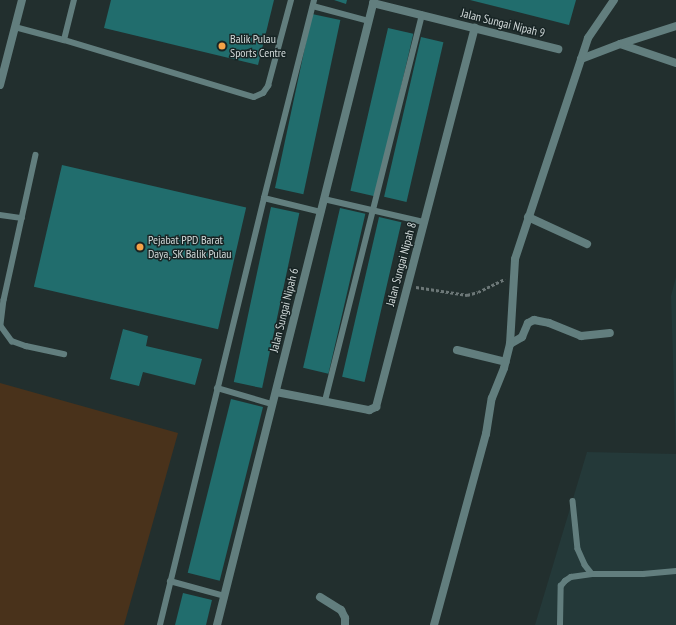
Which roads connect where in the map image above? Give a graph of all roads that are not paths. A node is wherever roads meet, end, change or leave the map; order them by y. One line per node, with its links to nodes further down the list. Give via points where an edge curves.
1 (22, 0): 10 (street)
2 (74, 0): 12 (lane)
3 (291, 0): 12 (lane, via 268,86 263,93 254,97)
4 (614, 0): 15 (street, via 588,38)
5 (373, 2): 7 (street, Jalan Sungai Nipah 9); 8 (street, Jalan Sungai Nipah 6)
6 (314, 3): 8 (lane); 19 (lane)
7 (422, 15): 11 (street, Jalan Sungai Nipah 9); 21 (lane)
8 (369, 20): 20 (street, Jalan Sungai Nipah 6)
9 (676, 26): 13 (street)
10 (15, 27): 12 (lane); 17 (street)
11 (475, 28): 14 (street, Jalan Sungai Nipah 9); 26 (street, Jalan Sungai Nipah 8)
12 (64, 40)
13 (620, 44): 15 (street); 16 (street)
14 (558, 49)
15 (581, 59): 24 (street)
16 (676, 63)
17 (0, 85)
18 (36, 155): 25 (lane)
19 (264, 198): 22 (lane); 33 (lane, via 234,328)
20 (324, 199): 21 (lane); 22 (street, Jalan Sungai Nipah 6)
21 (374, 210): 26 (lane); 35 (lane)
22 (321, 212): 34 (street, Jalan Sungai Nipah 6)
23 (0, 215): 25 (lane)
24 (528, 217): 27 (street); 29 (street, via 515,259)
25 (22, 218): 31 (lane, via 4,300 1,326 12,341)
26 (424, 222): 35 (street, Jalan Sungai Nipah 8, via 376,407 369,410)
27 (587, 244)
28 (610, 333): 29 (street, via 581,336 534,320 528,323 522,337)
29 (510, 344): 32 (street)
30 (457, 350): 32 (street)
31 (64, 354)
32 (506, 362): 43 (street, via 492,398 486,434)
33 (217, 388): 36 (lane); 40 (lane)
34 (276, 392): 35 (street, Jalan Sungai Nipah 8); 36 (street, Jalan Sungai Nipah 6)
35 (325, 401)
36 (272, 404): 41 (street, Jalan Sungai Nipah 6)
37 (573, 501): 39 (lane, via 578,549)
38 (676, 571): 39 (lane)
39 (592, 574): 48 (lane, via 571,577 561,586)
40 (170, 581): 41 (lane); 44 (lane)
41 (225, 596): 45 (street, Jalan Sungai Nipah 6)
42 (320, 597): 46 (street, via 341,610)
43 (435, 624): 47 (street)
44 (160, 625)
45 (218, 625)
46 (345, 625)
47 (444, 625)
48 (560, 625)

